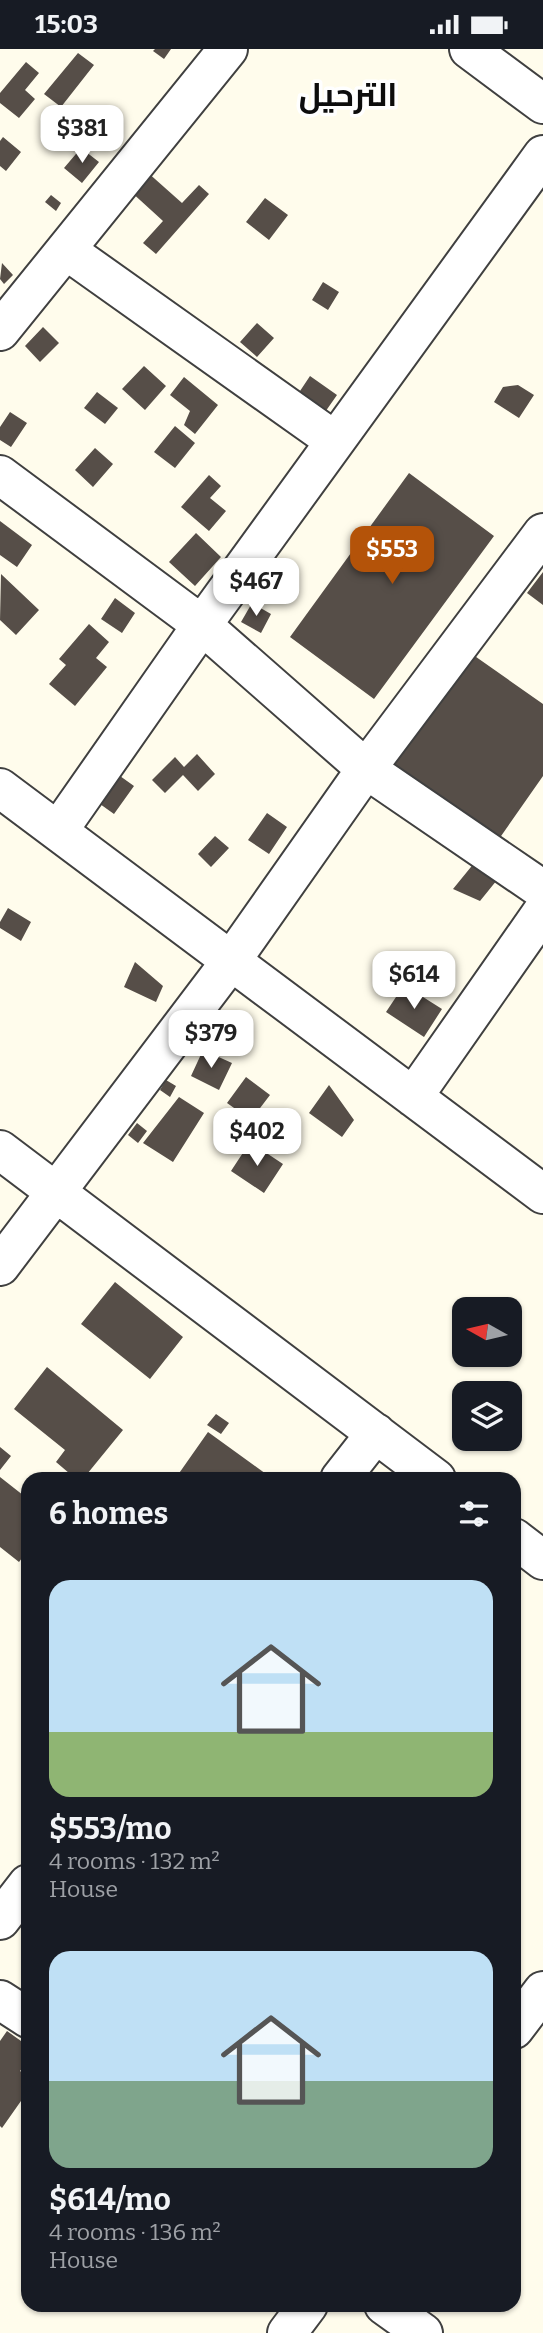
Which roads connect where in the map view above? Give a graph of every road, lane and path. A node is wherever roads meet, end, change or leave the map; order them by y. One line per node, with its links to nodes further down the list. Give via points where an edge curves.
1 (228, 49): 5 (street)
2 (469, 49): 3 (street)
3 (543, 104)
4 (543, 155): 7 (street)
5 (66, 250): 6 (street); 7 (street)
6 (0, 331)
7 (335, 441): 10 (street)
8 (0, 475): 10 (street)
9 (543, 533): 11 (street)
10 (202, 625): 11 (street); 13 (street)
11 (366, 769): 14 (street); 16 (street)
12 (0, 788): 13 (street)
13 (58, 831): 16 (street)
14 (543, 890)
15 (543, 911): 17 (street)
16 (231, 961): 17 (street); 19 (street)
17 (413, 1097): 20 (street)
18 (0, 1150): 19 (street)
19 (57, 1191): 21 (street); 22 (street)
20 (543, 1194)
21 (0, 1266)
22 (376, 1433): 23 (street); 24 (street)
23 (346, 1472)
24 (427, 1472)
25 (521, 1543): 26 (street)
26 (543, 1560)
27 (21, 1893): 28 (street)
28 (0, 1920)
29 (543, 1991): 32 (street)
30 (0, 2000): 31 (street)
31 (21, 2014)
32 (521, 2020)
33 (303, 2312): 35 (street)
34 (394, 2312): 36 (street)
35 (287, 2333)
36 (423, 2333)

